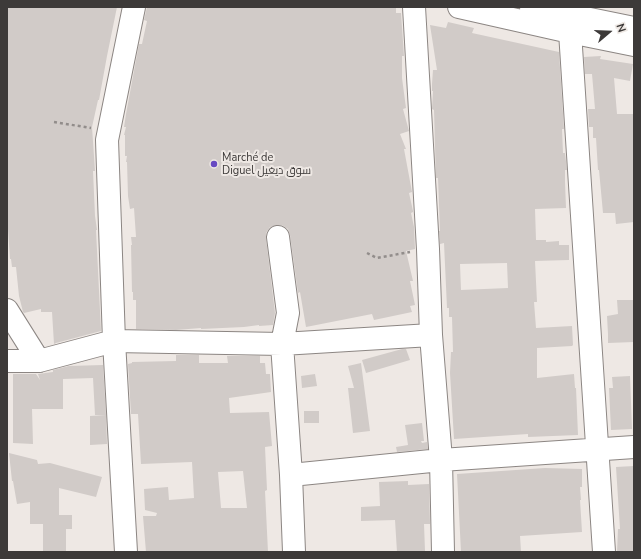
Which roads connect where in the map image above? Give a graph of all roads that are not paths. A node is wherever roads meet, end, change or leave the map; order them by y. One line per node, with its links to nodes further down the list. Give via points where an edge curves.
1 (134, 7): 11 (street, via 107,140)
2 (414, 7): 10 (street)
3 (459, 7): 5 (street)
4 (531, 7): 5 (street)
5 (570, 18): 6 (street); 7 (street); 16 (street)
6 (634, 28)
7 (634, 45)
8 (278, 237): 12 (street, via 288,312)
9 (7, 310): 14 (street)
10 (431, 335): 12 (street); 17 (street)
11 (114, 342): 12 (street); 14 (street); 19 (street)
12 (282, 344): 18 (street)
13 (7, 361): 14 (street)
14 (39, 361)
15 (634, 447): 16 (street)
16 (597, 449): 17 (street); 22 (street)
17 (441, 460): 18 (street); 21 (street)
18 (291, 475): 20 (street)
19 (126, 552)
20 (294, 552)
21 (443, 552)
22 (604, 552)

